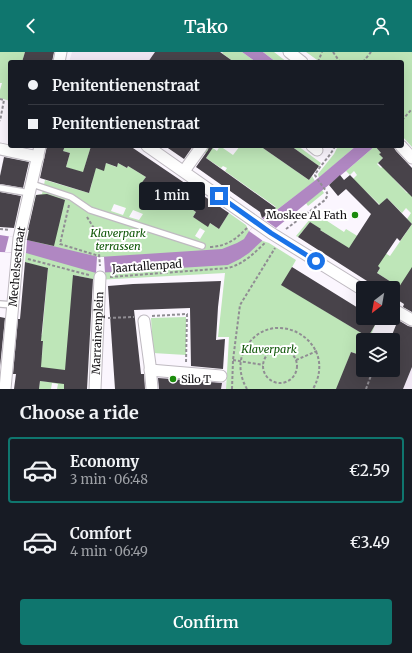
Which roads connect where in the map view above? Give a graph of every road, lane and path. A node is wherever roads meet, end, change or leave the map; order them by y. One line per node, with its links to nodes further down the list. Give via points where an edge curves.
1 (289, 52): 3 (street)
2 (371, 52): 4 (path)
3 (299, 60)
4 (365, 60)
5 (0, 99): 8 (path, via 4,100)
6 (412, 109): 7 (path)
7 (404, 117)
8 (0, 122)
9 (150, 148): 16 (street)
10 (201, 148): 16 (street)
11 (333, 148): 22 (path, via 315,175 327,193 325,200)
12 (403, 148): 15 (street)
13 (0, 149): 14 (street)
14 (39, 152): 18 (street, Mechelsestraat)
15 (412, 158)
16 (184, 171): 21 (street)
17 (0, 188): 18 (lane)
18 (28, 188): 19 (lane); 26 (street, Mechelsestraat, via 19,238)
19 (71, 197): 20 (lane); 27 (path, via 60,244)
20 (78, 203): 25 (lane, via 90,210); 27 (path, Jaartallenpad, via 95,230)
21 (255, 222): 23 (street); 25 (path, via 233,241 220,246)
22 (286, 229)
23 (268, 238): 28 (path, Jaartallenpad, via 249,258 232,267); 29 (street)
24 (278, 243): 37 (path, via 240,304)
25 (202, 246)
26 (22, 255): 28 (path, Jaartallenpad, via 82,274); 31 (street, Mechelsestraat)
27 (99, 256): 28 (path, Jaartallenpad)
28 (100, 272): 46 (street, Marrainenplein)
29 (356, 286)
30 (0, 304): 31 (lane)
31 (13, 305): 45 (street, Mechelsestraat)
32 (400, 312): 35 (street)
33 (114, 318): 34 (path)
34 (143, 318): 41 (path, via 187,314); 42 (street)
35 (412, 320)
36 (316, 351): 38 (path); 39 (path, via 308,339 294,330 271,328 251,340); 50 (path, via 319,374)
37 (233, 360): 39 (path); 48 (path)
38 (296, 360): 40 (path, via 288,351 277,349 267,354); 40 (path, via 296,372 288,381 282,383 270,380 263,371)
39 (241, 361): 40 (path); 49 (path, via 240,369)
40 (263, 365)
41 (186, 368)
42 (150, 370): 43 (street); 47 (street)
43 (221, 376)
44 (370, 377): 51 (path)
45 (5, 389)
46 (95, 389)
47 (152, 389)
48 (232, 389)
49 (247, 389)
50 (313, 389)
51 (366, 389)

